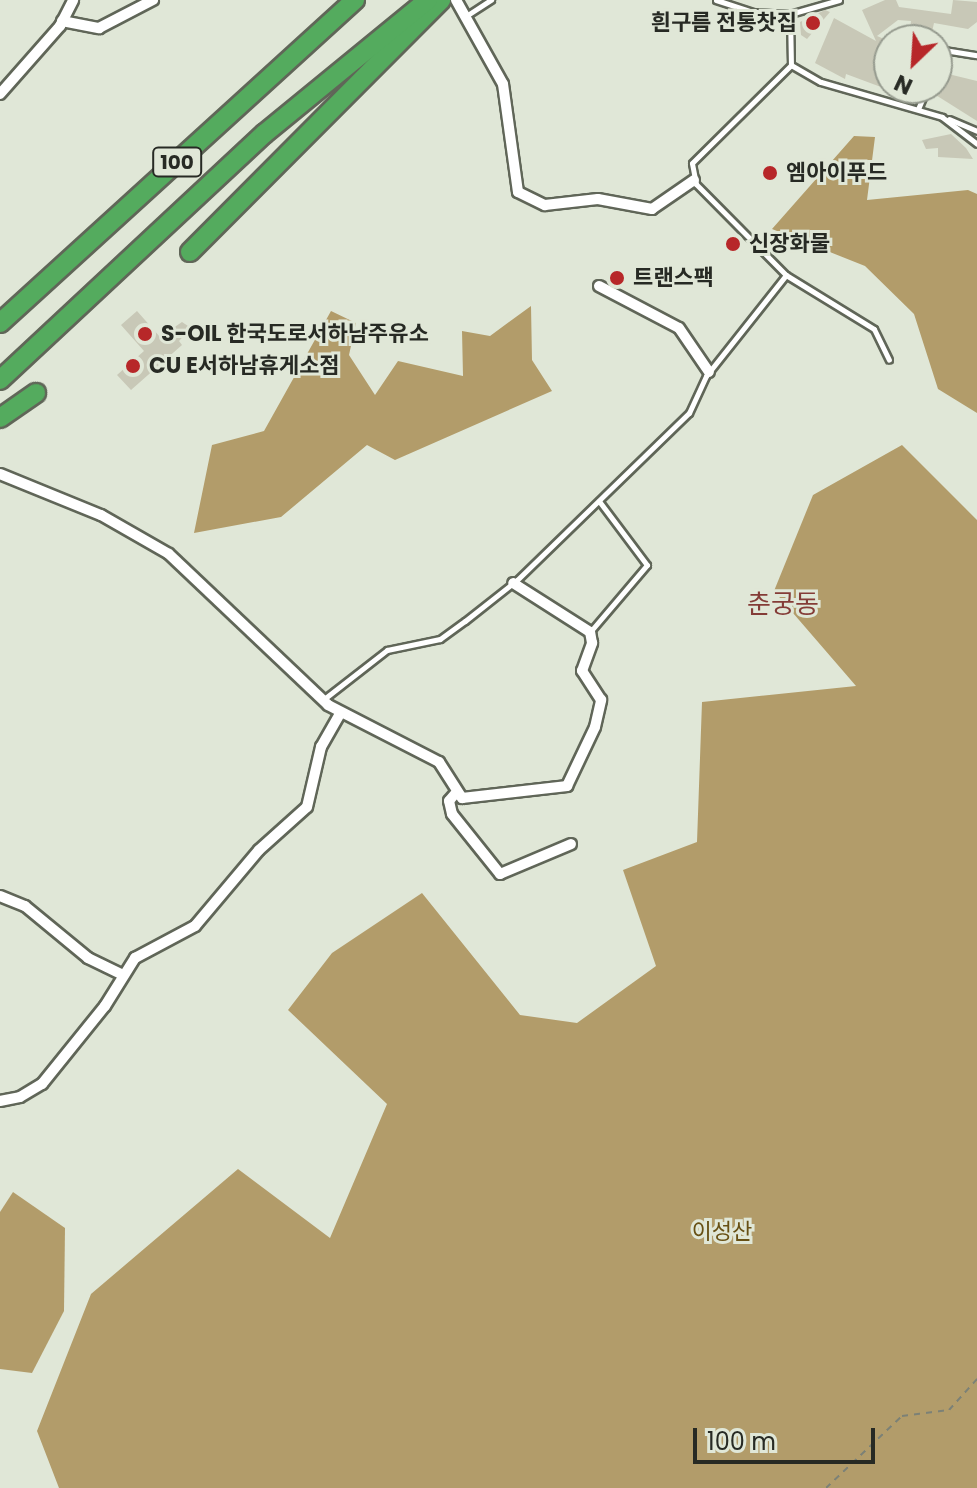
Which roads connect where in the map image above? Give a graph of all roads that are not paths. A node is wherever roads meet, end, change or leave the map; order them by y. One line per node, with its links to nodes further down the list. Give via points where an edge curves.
1 (73, 0): 11 (street)
2 (153, 0): 11 (street, via 99,28)
3 (355, 0): 26 (highway, 100)
4 (456, 0): 10 (street)
5 (491, 0): 10 (lane)
6 (716, 0): 9 (lane, via 754,12)
7 (839, 0): 9 (lane)
8 (430, 4): 22 (highway); 24 (highway, 100, via 264,134)
9 (790, 14): 14 (lane)
10 (466, 16): 21 (street, via 503,84 518,192 558,207 598,199 652,209)
11 (62, 21): 15 (street)
12 (953, 51): 13 (lane)
13 (977, 55)
14 (791, 65): 17 (lane, via 821,82); 21 (lane, via 692,163)
15 (0, 94)
16 (920, 104): 17 (lane)
17 (918, 109): 18 (lane)
18 (942, 117): 19 (lane); 20 (lane)
19 (977, 131)
20 (977, 144)
21 (694, 180): 23 (lane)
22 (190, 252)
23 (786, 275): 27 (lane, via 874,329); 29 (lane)
24 (97, 286): 28 (highway); 30 (highway, 100)
25 (599, 286): 29 (street, via 679,328)
26 (0, 323)
27 (889, 360)
28 (0, 363)
29 (709, 372): 34 (lane, via 677,429 642,455)
30 (0, 380)
31 (36, 393): 32 (highway)
32 (0, 418)
33 (0, 474): 37 (street, via 101,515 169,554)
34 (599, 501): 35 (lane); 36 (lane, via 642,551 647,565)
35 (513, 583): 36 (street); 37 (lane, via 440,639 387,650)
36 (590, 632): 39 (street, via 592,643 582,671 601,700 583,758 567,786 480,799)
37 (323, 700): 38 (street)
38 (341, 712): 39 (street, via 439,762); 42 (street, via 321,747 307,807 259,850 195,926 155,944)
39 (455, 794): 40 (street, via 449,801 452,814 500,874)
40 (571, 844)
41 (0, 896): 42 (street, via 25,906 88,958)
42 (123, 975): 43 (street, via 105,1006 42,1084)
43 (0, 1101)

